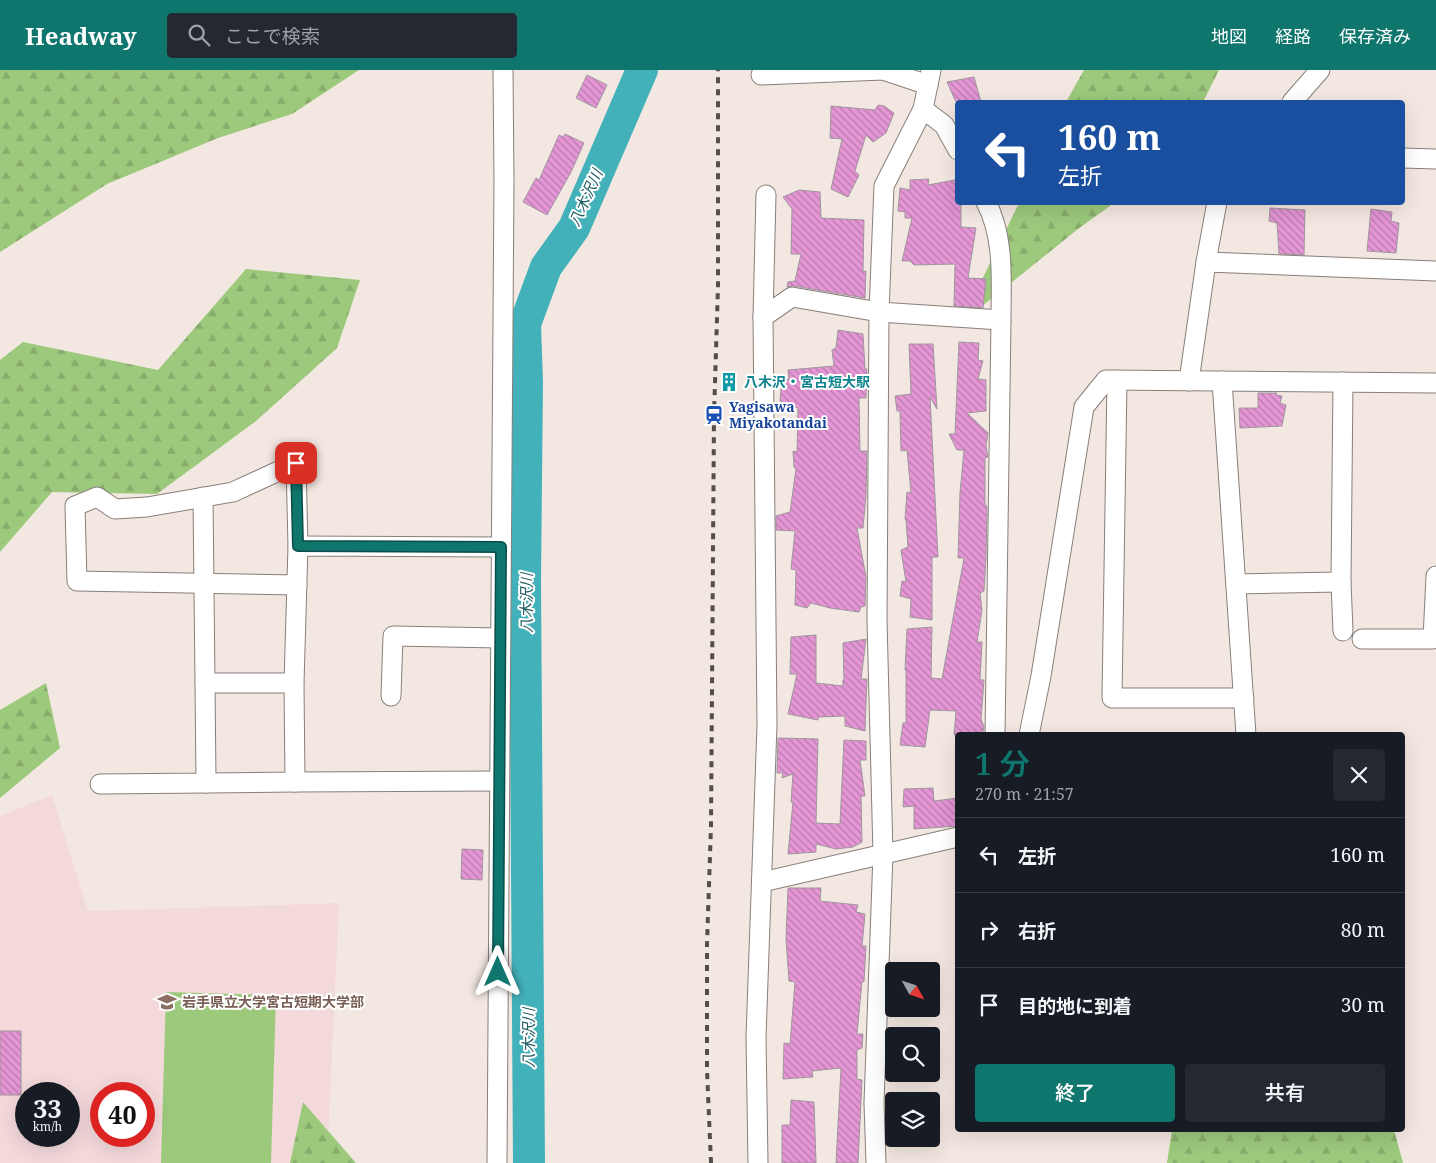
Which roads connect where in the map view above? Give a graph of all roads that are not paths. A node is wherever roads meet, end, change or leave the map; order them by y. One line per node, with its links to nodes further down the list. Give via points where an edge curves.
1 (503, 70): 25 (street)
2 (1320, 70): 5 (street)
3 (761, 75): 4 (street, via 884,70)
4 (929, 78): 6 (street)
5 (1294, 100)
6 (923, 109): 7 (street, via 944,125); 15 (street, via 884,186)
7 (955, 145)
8 (1405, 158): 9 (street)
9 (1436, 159)
10 (766, 195): 16 (street)
11 (987, 205): 17 (street, via 1001,254)
12 (1216, 205): 13 (street)
13 (1206, 262): 14 (street); 19 (street)
14 (1436, 271)
15 (880, 312): 16 (street, via 792,297); 17 (street); 46 (street, via 877,620)
16 (763, 318): 47 (street, via 767,725)
17 (1001, 320): 38 (street)
18 (1117, 380): 19 (street); 37 (street, via 1112,698); 39 (street, via 1106,380 1084,407)
19 (1189, 381): 20 (street)
20 (1222, 381): 21 (street); 29 (street)
21 (1343, 382): 22 (street); 27 (street)
22 (1436, 383)
23 (203, 497): 24 (street, via 233,492 296,463); 28 (street); 28 (street, via 115,509 97,497 75,506 77,581)
24 (298, 546): 25 (street); 30 (street)
25 (501, 547): 32 (street)
26 (1436, 576): 33 (street, via 1433,638)
27 (1341, 582): 29 (street); 31 (street)
28 (203, 584): 30 (street); 34 (street)
29 (1236, 584): 37 (street)
30 (297, 586): 35 (street)
31 (1343, 631)
32 (500, 638): 36 (street, via 393,636); 41 (street)
33 (1362, 639)
34 (205, 683): 35 (street); 43 (street)
35 (294, 683): 42 (street)
36 (391, 696)
37 (1244, 698): 40 (street)
38 (994, 732)
39 (1030, 732)
40 (1246, 732)
41 (499, 781): 42 (street); 48 (street)
42 (295, 782): 43 (street)
43 (206, 783): 44 (street)
44 (100, 784)
45 (955, 838): 46 (street)
46 (883, 854): 47 (street); 50 (street, via 874,1103)
47 (762, 882): 49 (street, via 756,1037)
48 (497, 1163)
49 (758, 1163)
50 (876, 1163)

